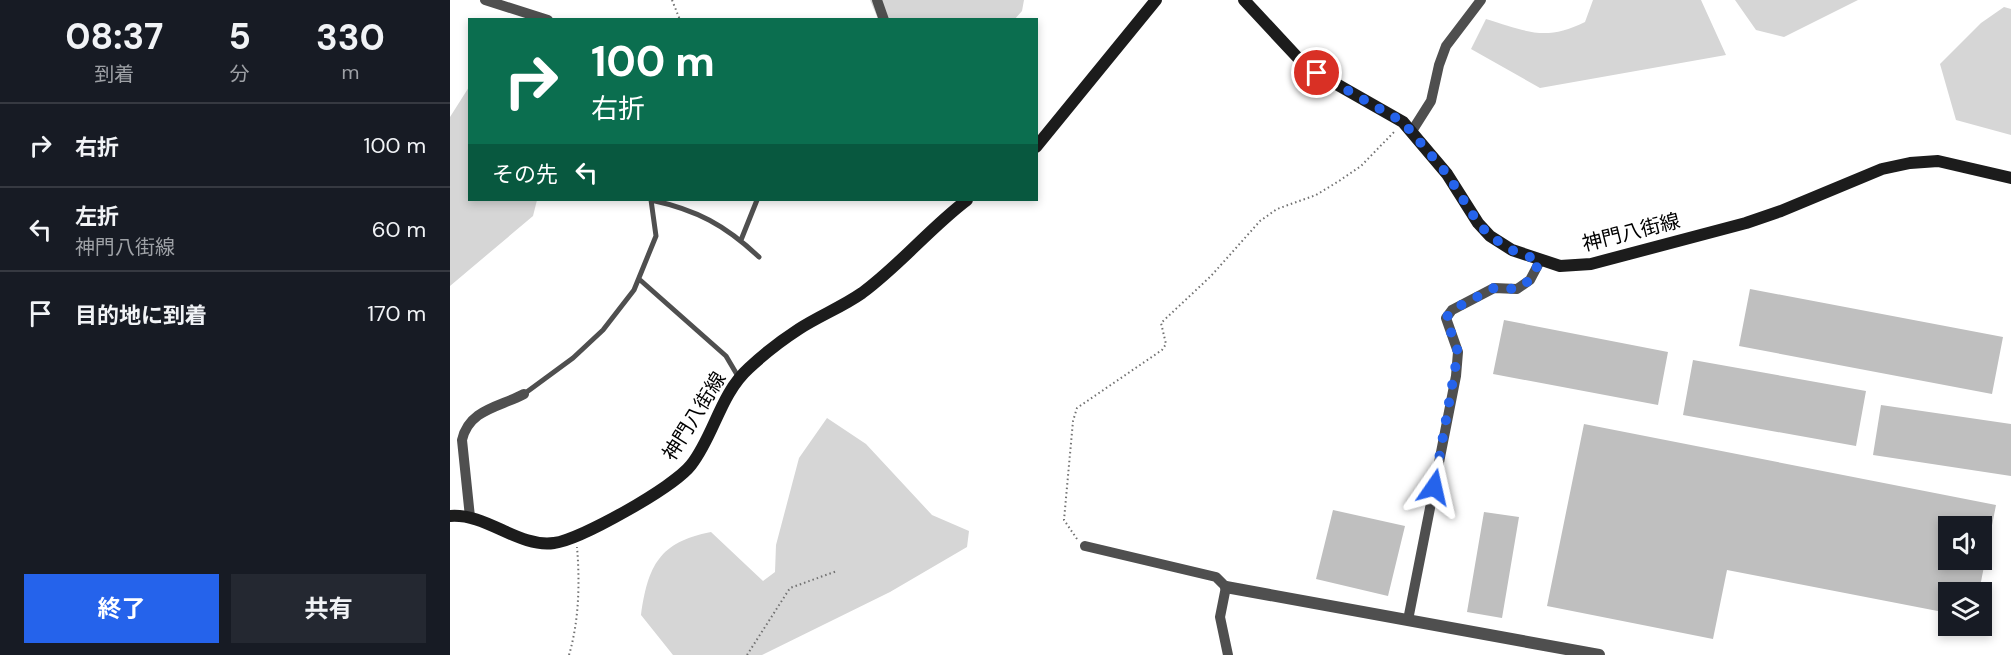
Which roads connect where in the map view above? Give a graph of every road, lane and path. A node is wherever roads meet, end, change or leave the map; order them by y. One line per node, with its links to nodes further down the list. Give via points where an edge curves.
1 (485, 0): 7 (street)
2 (672, 0): 8 (path)
3 (877, 0): 9 (street)
4 (1156, 0): 11 (main road)
5 (1244, 0): 10 (main road, 神門八街線, via 1317,73)
6 (1481, 0): 10 (street, via 1446,46 1431,100)
7 (542, 18)
8 (679, 18)
9 (883, 18)
10 (1408, 127): 19 (main road, 神門八街線, via 1490,236); 26 (path, via 1361,166 1316,195 1277,209 1260,221 1211,276 1161,323 1166,344 1162,350 1077,408 1064,520)
11 (1038, 145)
12 (2011, 178): 19 (main road, 神門八街線, via 1938,160 1910,163 1882,169 1762,218 1620,256 1581,265 1560,266)
13 (651, 201): 20 (lane, via 656,236)
14 (656, 201): 17 (lane, via 714,220)
15 (757, 201): 17 (lane)
16 (966, 201): 21 (main road, 神門八街線, via 882,278 852,300 799,329)
17 (741, 240): 18 (lane)
18 (759, 257)
19 (1540, 261): 29 (street, via 1530,280 1517,289 1494,288 1452,310 1446,318 1458,352 1456,376)
20 (639, 279): 21 (lane, via 726,356); 22 (lane, via 603,330)
21 (740, 379): 25 (main road, 神門八街線, via 691,465 663,489)
22 (524, 394): 24 (street, via 484,410 465,428 462,440)
23 (450, 516): 24 (main road, 神門八街線)
24 (470, 517): 25 (main road, 神門八街線, via 536,543 552,544)
25 (576, 536): 30 (path, via 579,570 575,635)
26 (1085, 546): 28 (street, via 1216,576)
27 (837, 571): 31 (path, via 790,588)
28 (1226, 587): 29 (street); 32 (street, via 1220,617)
29 (1408, 620): 33 (street)
30 (568, 655)
31 (747, 655)
32 (1228, 655)
33 (1599, 655)

